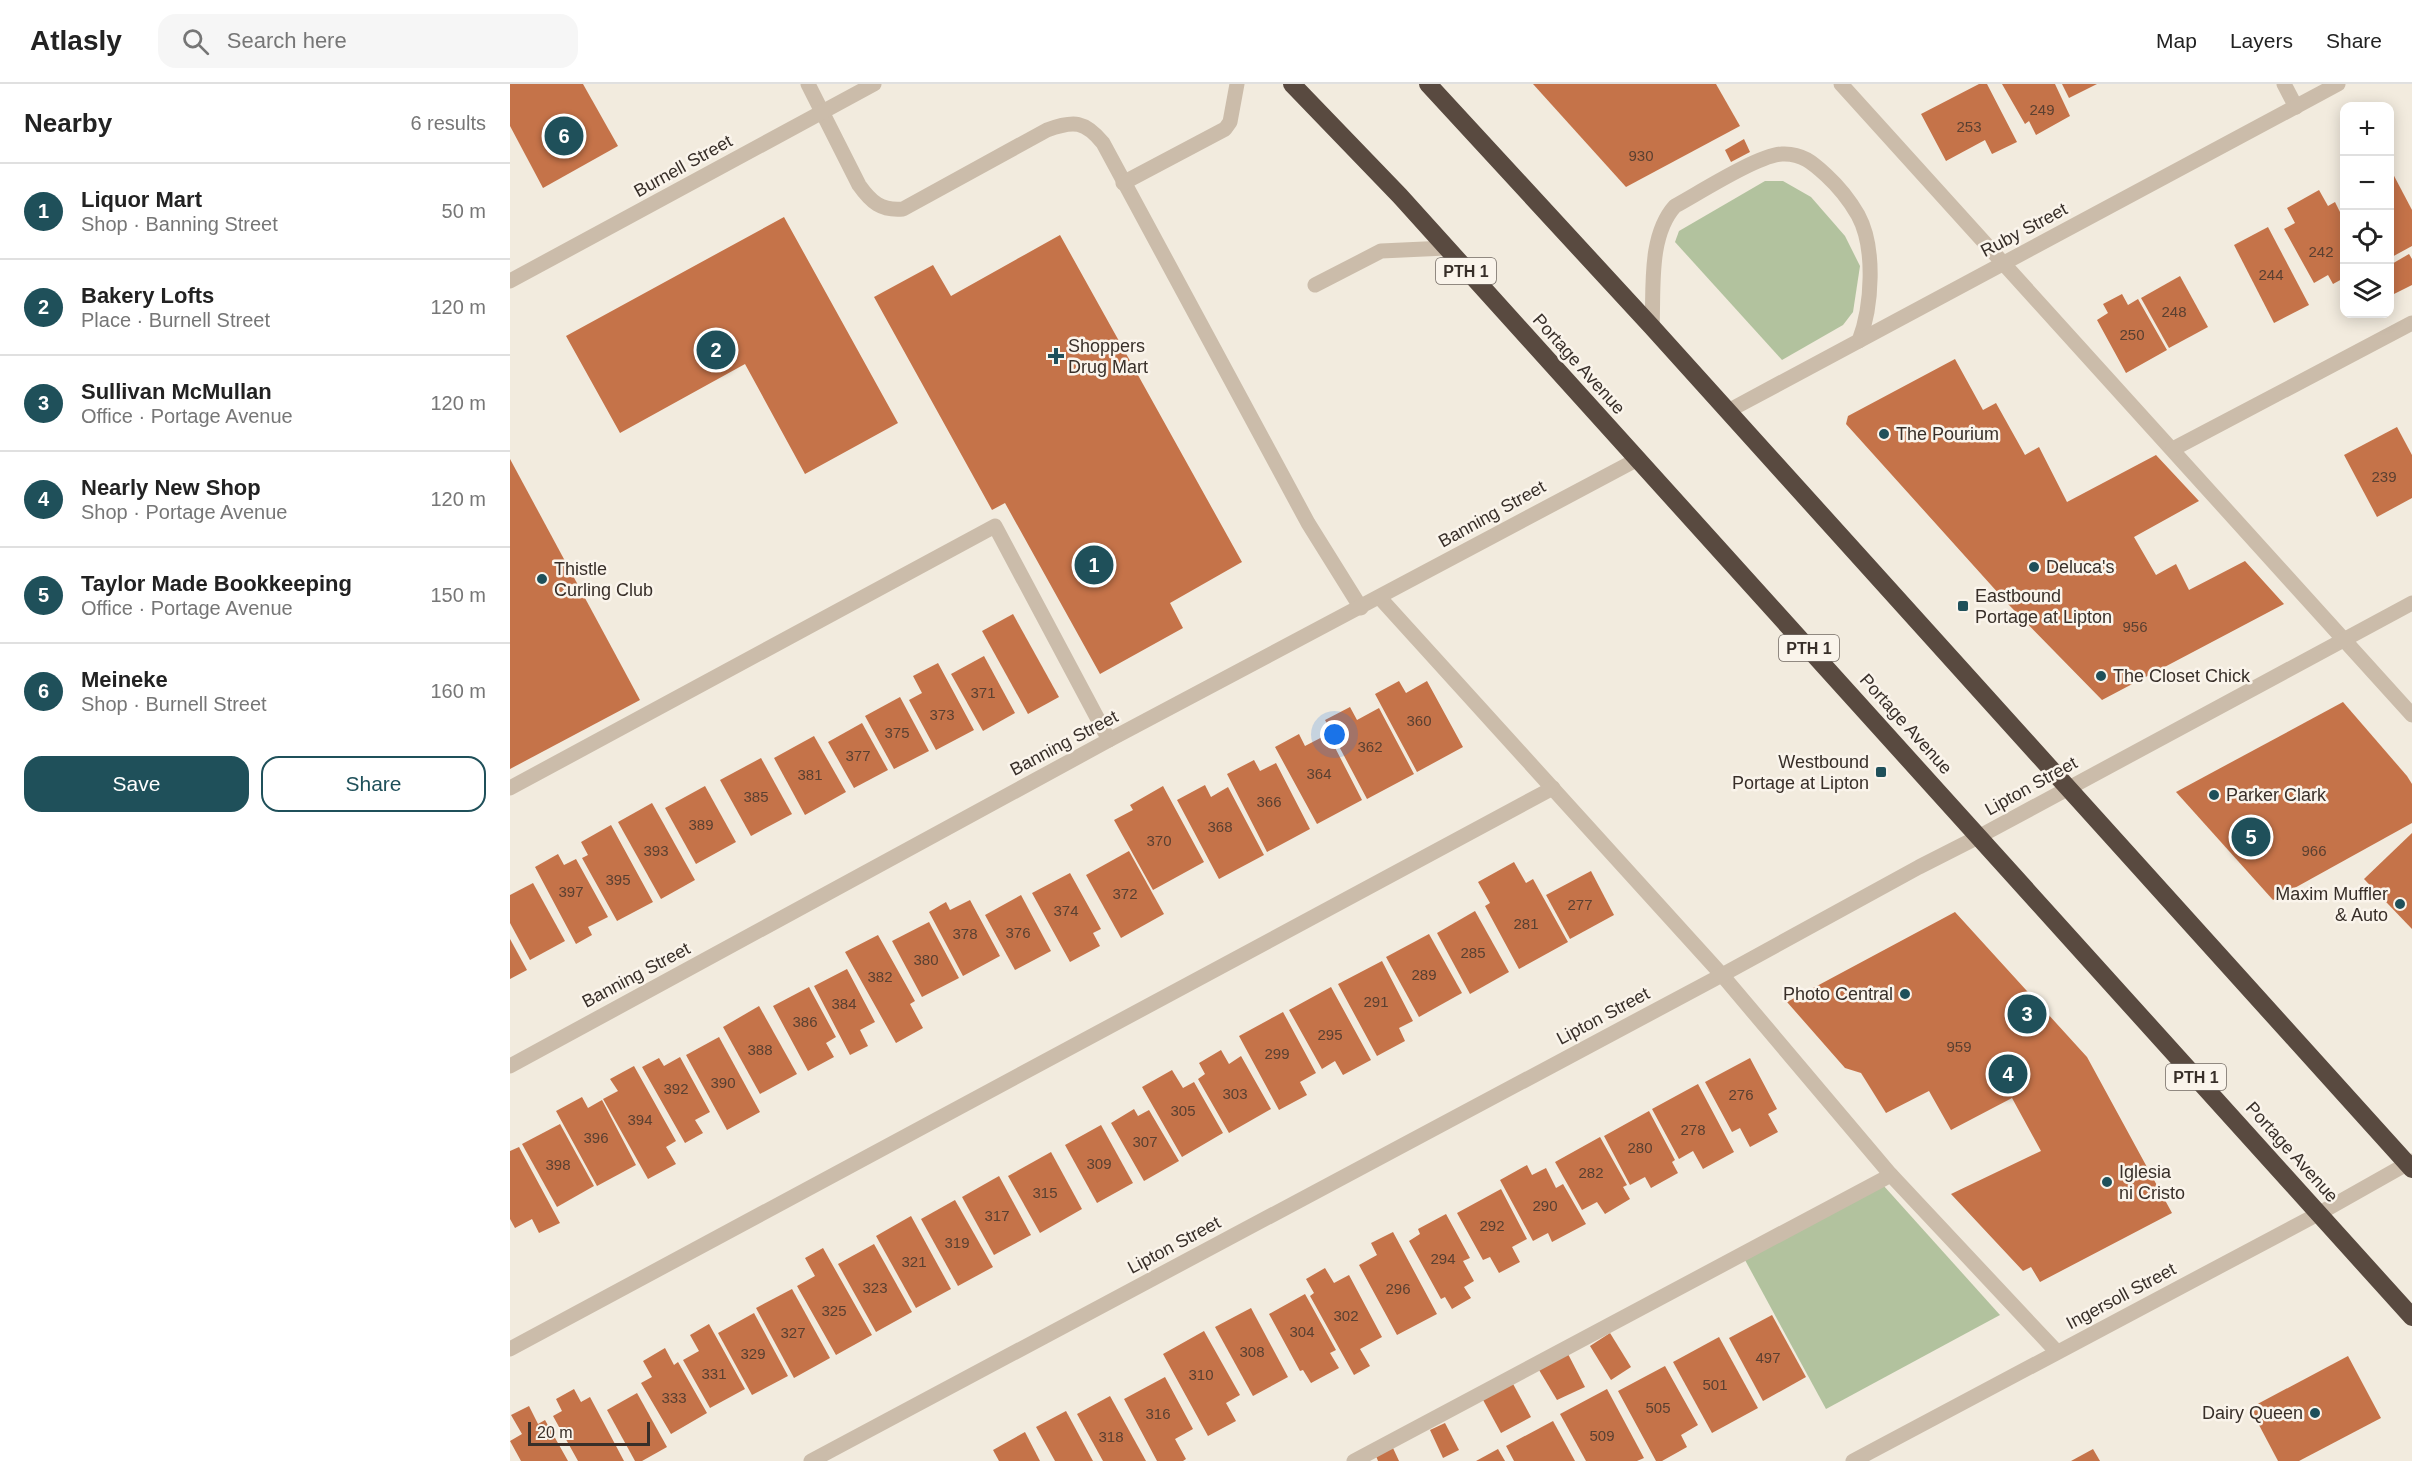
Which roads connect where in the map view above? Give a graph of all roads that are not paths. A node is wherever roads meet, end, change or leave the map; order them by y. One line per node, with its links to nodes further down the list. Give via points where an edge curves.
1 (808, 84): 10 (street)
2 (874, 84): 10 (street, Burnell Street)
3 (1237, 84): 11 (street, via 1230,122 1225,129)
4 (1292, 84): 12 (highway, Portage Avenue / PTH 1)
5 (1428, 84): 17 (highway)
6 (1841, 84): 13 (street)
7 (2283, 84): 9 (street)
8 (2338, 84): 9 (street, Ruby Street)
9 (2296, 107): 13 (street, Ruby Street)
10 (823, 112): 11 (street, via 868,198 890,210 903,209 1061,124 1079,123 1093,130); 14 (street, Burnell Street)
11 (1123, 183): 24 (street, via 1308,523)
12 (1446, 248): 15 (street, via 1381,251); 21 (highway, Portage Avenue / PTH 1)
13 (2005, 263): 18 (street, Ruby Street); 20 (street)
14 (510, 281)
15 (1315, 285)
16 (2412, 322): 20 (street)
17 (1652, 327): 18 (street, via 1658,245 1667,214 1755,163 1785,154 1808,159 1836,184 1859,216 1871,277); 19 (highway)
18 (1859, 341): 19 (street, Ruby Street)
19 (1728, 411): 30 (highway)
20 (2173, 449): 25 (street)
21 (1638, 459): 22 (street, Banning Street); 31 (highway, Portage Avenue / PTH 1)
22 (1380, 597): 24 (street, Banning Street); 29 (street)
23 (2412, 603): 25 (street, Lipton Street)
24 (1361, 608): 27 (street, Banning Street)
25 (2343, 640): 26 (street); 30 (street, Lipton Street)
26 (2412, 715)
27 (1109, 740): 28 (street, via 995,526); 33 (street, Banning Street)
28 (510, 788)
29 (1553, 788): 32 (street); 38 (street)
30 (2069, 788): 31 (street, Lipton Street); 34 (highway)
31 (1980, 836): 32 (street, Lipton Street); 36 (highway, Portage Avenue / PTH 1)
32 (1722, 975): 35 (street); 40 (street, Lipton Street)
33 (510, 1066)
34 (2411, 1165): 36 (street, Ingersoll Street)
35 (1891, 1175): 39 (street); 41 (street)
36 (2318, 1214): 37 (highway, Portage Avenue / PTH 1); 39 (street, Ingersoll Street)
37 (2412, 1317)
38 (510, 1349)
39 (2057, 1352): 42 (street, Ingersoll Street)
40 (811, 1461)
41 (1354, 1461)
42 (1853, 1461)

